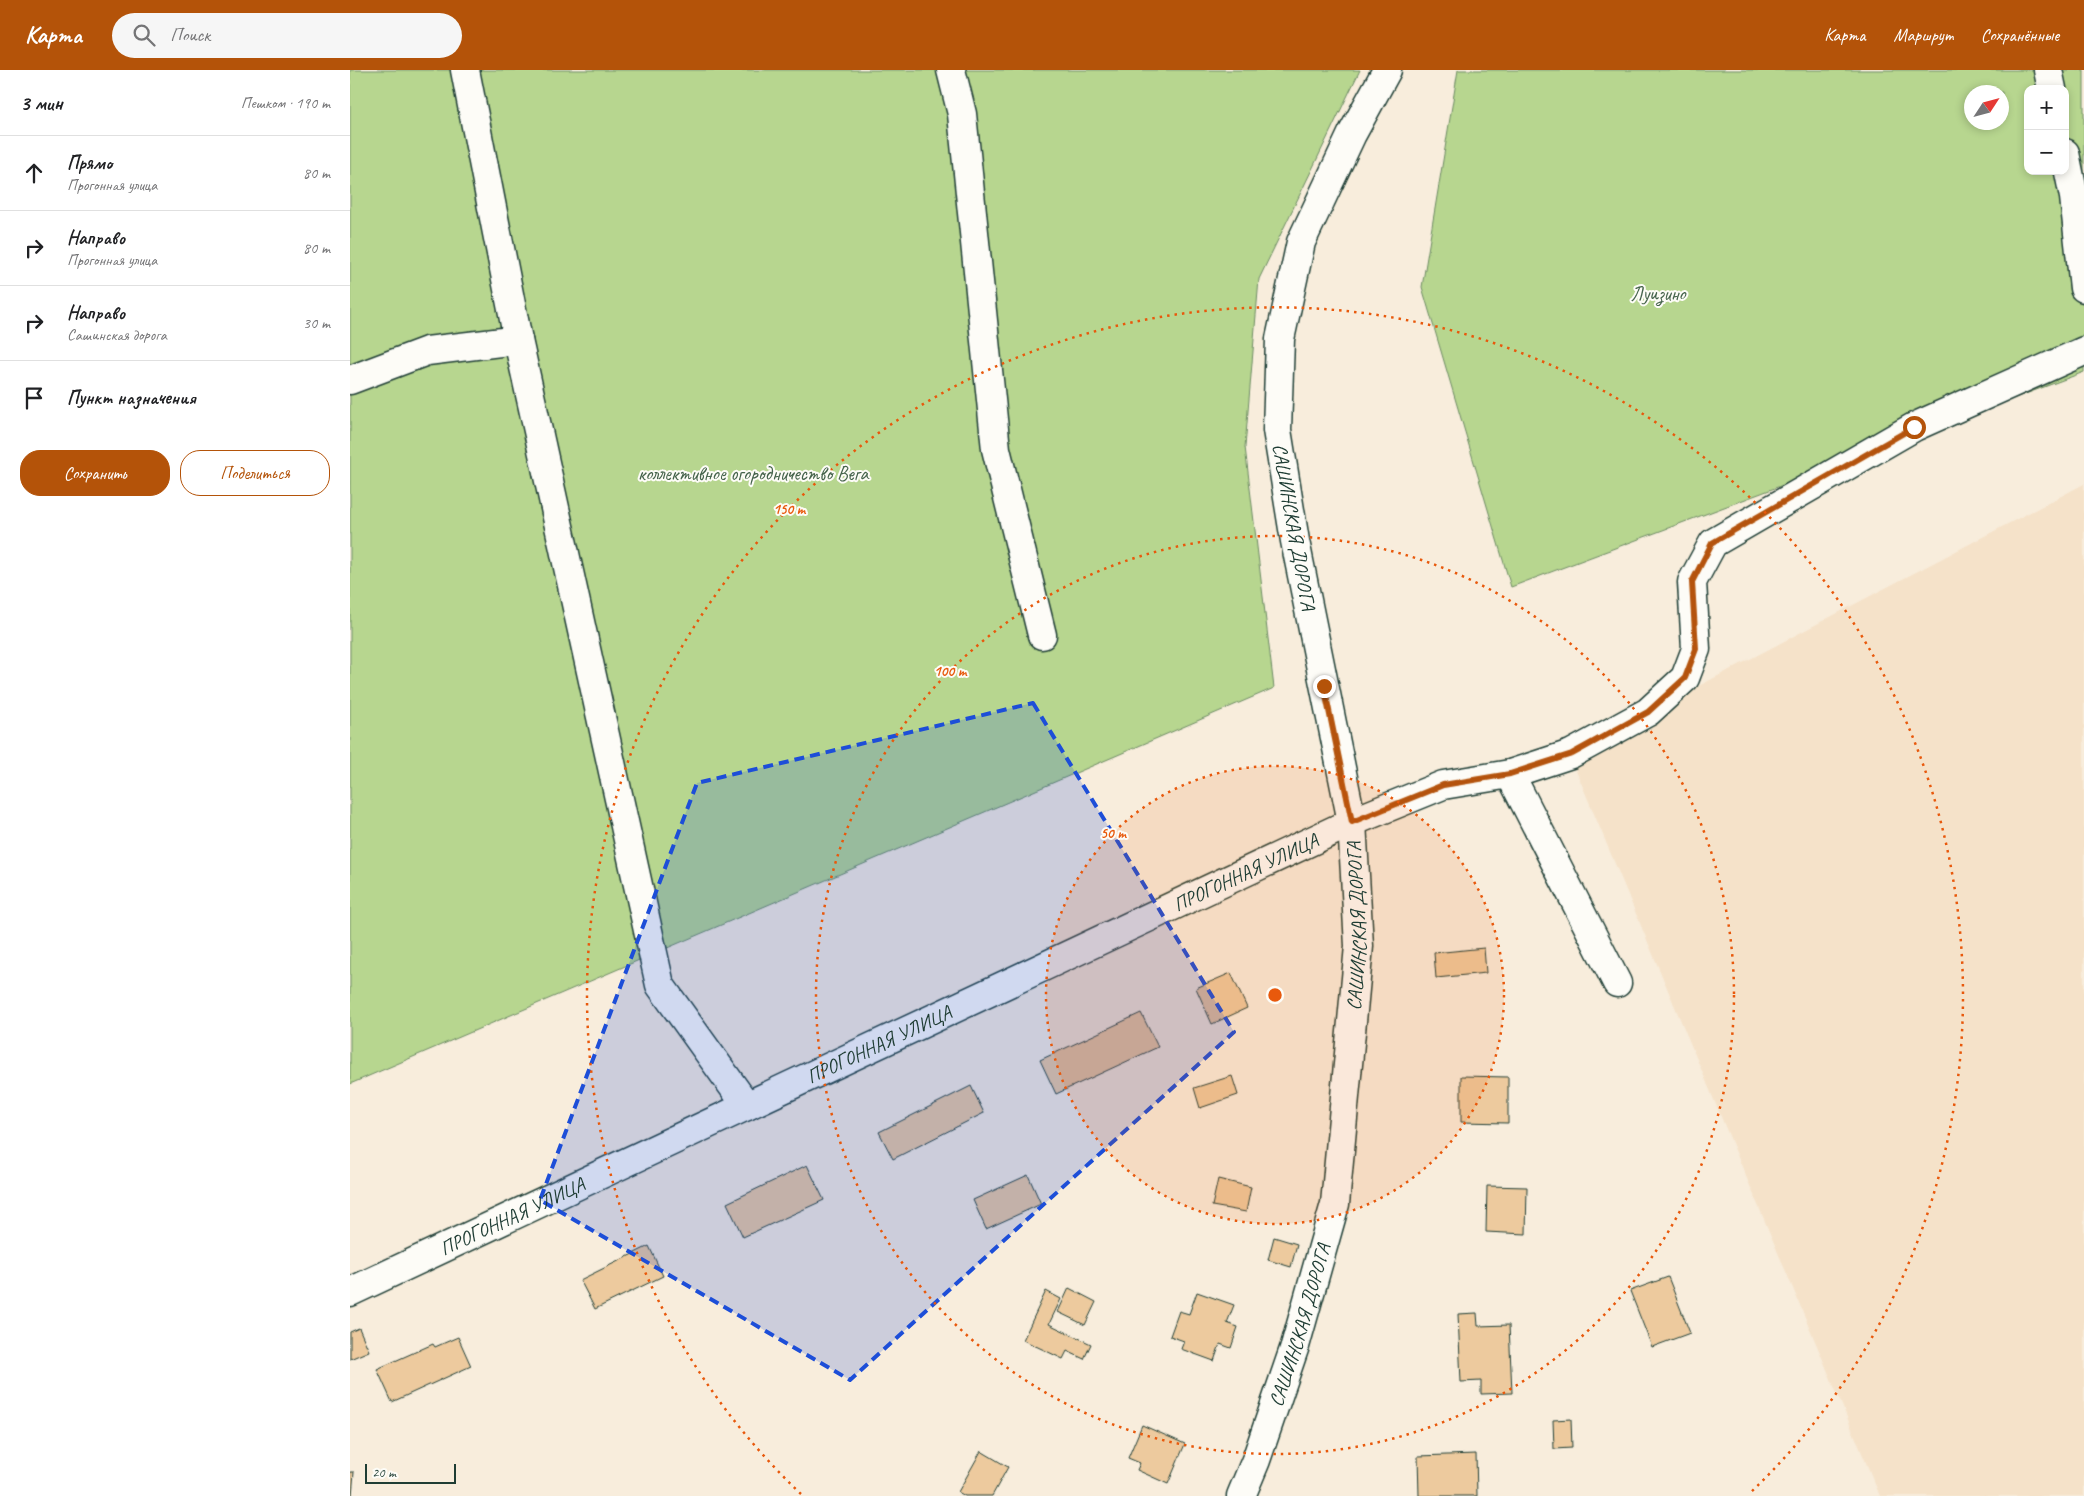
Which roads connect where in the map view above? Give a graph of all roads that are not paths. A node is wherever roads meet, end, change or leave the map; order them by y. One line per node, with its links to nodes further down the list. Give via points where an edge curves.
1 (465, 70): 8 (street)
2 (951, 70): 11 (street, via 962,114 996,449)
3 (1387, 70): 13 (street, САШИНСКАЯ ДОРОГА, via 1352,134 1301,242 1280,338 1277,430 1295,541)
4 (2048, 70): 5 (street)
5 (2051, 85)
6 (2069, 173): 7 (street)
7 (2084, 288)
8 (518, 340): 10 (street, via 426,351); 15 (street, via 660,985)
9 (2084, 351): 12 (street, ПРОГОННАЯ УЛИЦА, via 1914,427 1712,543 1692,582 1696,649 1685,678 1648,712 1572,754)
10 (350, 380)
11 (1042, 635)
12 (1510, 774): 13 (street, ПРОГОННАЯ УЛИЦА, via 1443,785); 14 (street)
13 (1352, 822): 15 (street, ПРОГОННАЯ УЛИЦА); 17 (street, САШИНСКАЯ ДОРОГА, via 1359,946 1335,1204 1295,1346 1256,1460)
14 (1618, 983)
15 (747, 1106): 16 (street, ПРОГОННАЯ УЛИЦА)
16 (350, 1292)
17 (1240, 1496)

